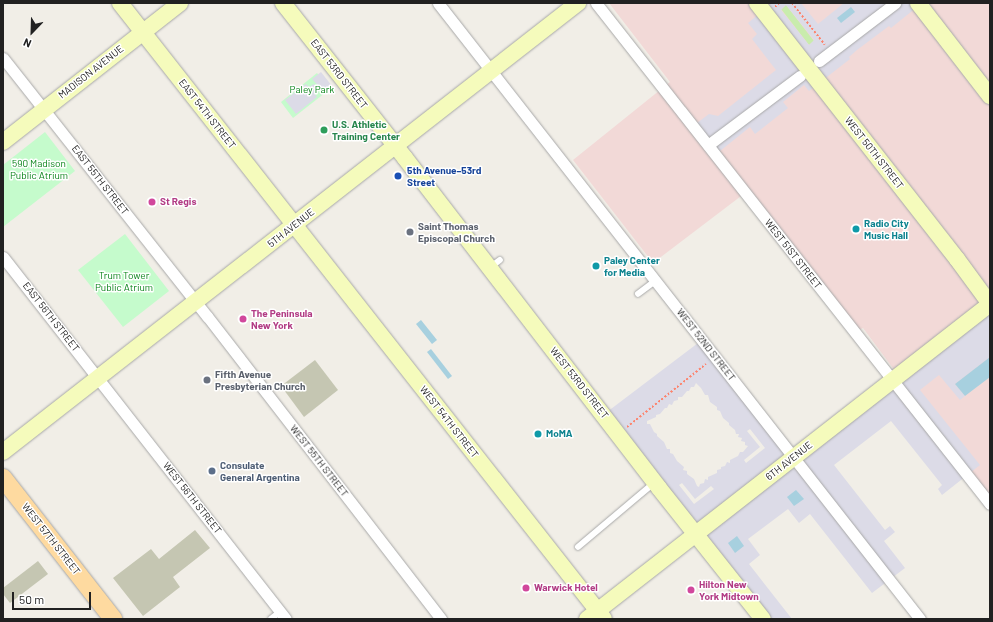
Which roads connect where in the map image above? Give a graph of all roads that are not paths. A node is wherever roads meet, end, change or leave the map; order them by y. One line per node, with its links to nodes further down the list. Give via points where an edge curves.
1 (120, 3): 10 (main road, EAST 54TH STREET)
2 (180, 3): 10 (main road, MADISON AVENUE)
3 (283, 3): 19 (main road, EAST 53RD STREET)
4 (438, 3): 13 (street, WEST 52ND STREET)
5 (578, 3): 13 (main road, 5TH AVENUE)
6 (596, 3): 18 (street, WEST 51ST STREET)
7 (757, 3): 25 (main road, WEST 50TH STREET)
8 (894, 3): 12 (street)
9 (918, 3): 15 (main road)
10 (143, 32): 16 (main road, MADISON AVENUE); 20 (main road, EAST 54TH STREET)
11 (3, 58): 16 (street, EAST 55TH STREET)
12 (819, 61)
13 (491, 71): 19 (main road, 5TH AVENUE); 22 (street, WEST 52ND STREET)
14 (800, 76): 18 (street)
15 (990, 96)
16 (44, 109): 17 (main road, MADISON AVENUE); 24 (street, EAST 55TH STREET)
17 (3, 142)
18 (708, 145): 27 (street, WEST 51ST STREET)
19 (395, 146): 20 (main road, 5TH AVENUE); 31 (main road, WEST 53RD STREET, via 495,264)
20 (295, 225): 24 (main road, 5TH AVENUE); 36 (main road, WEST 54TH STREET)
21 (3, 257): 26 (street, EAST 56TH STREET)
22 (655, 280): 23 (lane); 29 (street, WEST 52ND STREET)
23 (638, 294)
24 (196, 303): 26 (main road, 5TH AVENUE); 39 (street, WEST 55TH STREET)
25 (990, 304): 27 (main road, 6TH AVENUE)
26 (98, 378): 28 (main road, 5TH AVENUE); 35 (street, WEST 56TH STREET)
27 (893, 380): 29 (main road, 6TH AVENUE); 32 (street, WEST 51ST STREET)
28 (3, 452)
29 (794, 457): 33 (main road, 6TH AVENUE); 41 (street, WEST 52ND STREET)
30 (3, 478): 37 (main road, WEST 57TH STREET)
31 (655, 482): 33 (main road, WEST 53RD STREET); 34 (lane)
32 (990, 504)
33 (696, 534): 36 (main road, 6TH AVENUE); 40 (main road, WEST 53RD STREET)
34 (578, 547)
35 (283, 615): 38 (lane)
36 (596, 616)
37 (114, 619)
38 (271, 619)
39 (441, 619)
40 (763, 619)
41 (920, 619)

